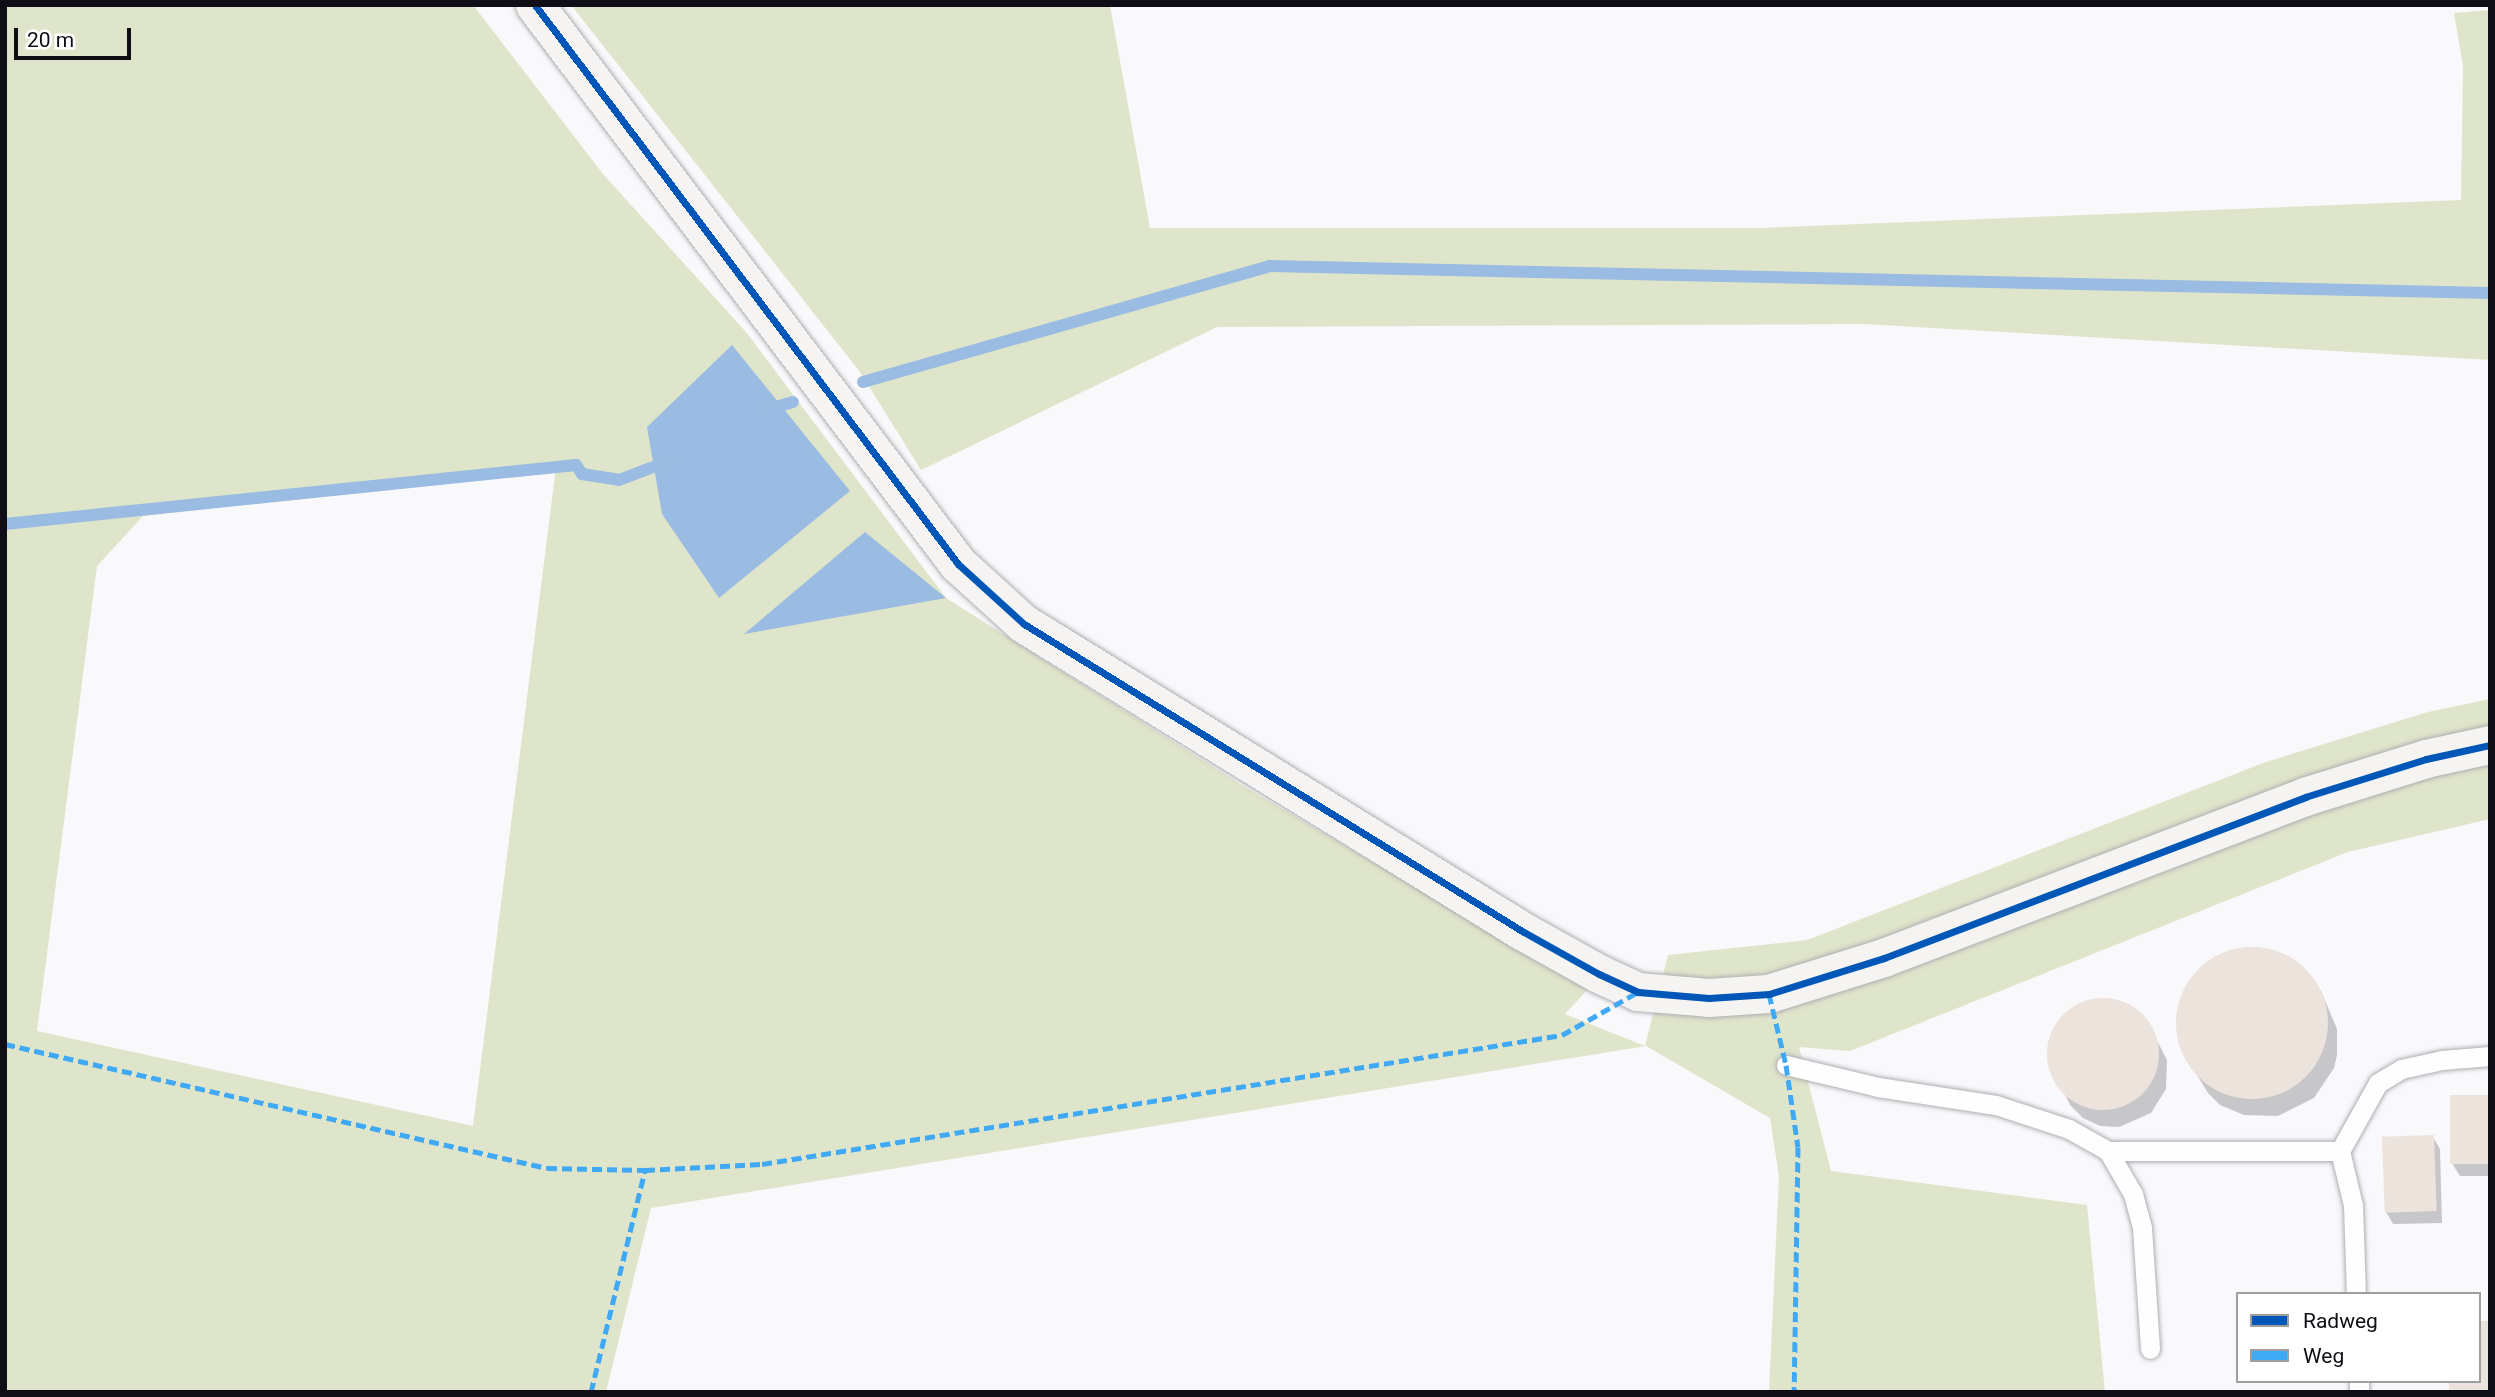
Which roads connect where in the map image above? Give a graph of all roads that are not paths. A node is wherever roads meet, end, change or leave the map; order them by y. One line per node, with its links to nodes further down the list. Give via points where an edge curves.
1 (535, 5): 2 (main road, via 958,564 1024,624 1522,931 1638,992 1709,998 1769,994 1884,958 2305,797 2426,759)
2 (2490, 745)
3 (2490, 1056): 5 (lane, via 2401,1069 2378,1083)
4 (1786, 1065): 6 (lane, via 1878,1087 1996,1105 2069,1129)
5 (2340, 1151): 6 (lane); 7 (lane, via 2353,1205)
6 (2108, 1152): 8 (lane, via 2133,1194 2142,1228)
7 (2356, 1292)
8 (2150, 1349)

